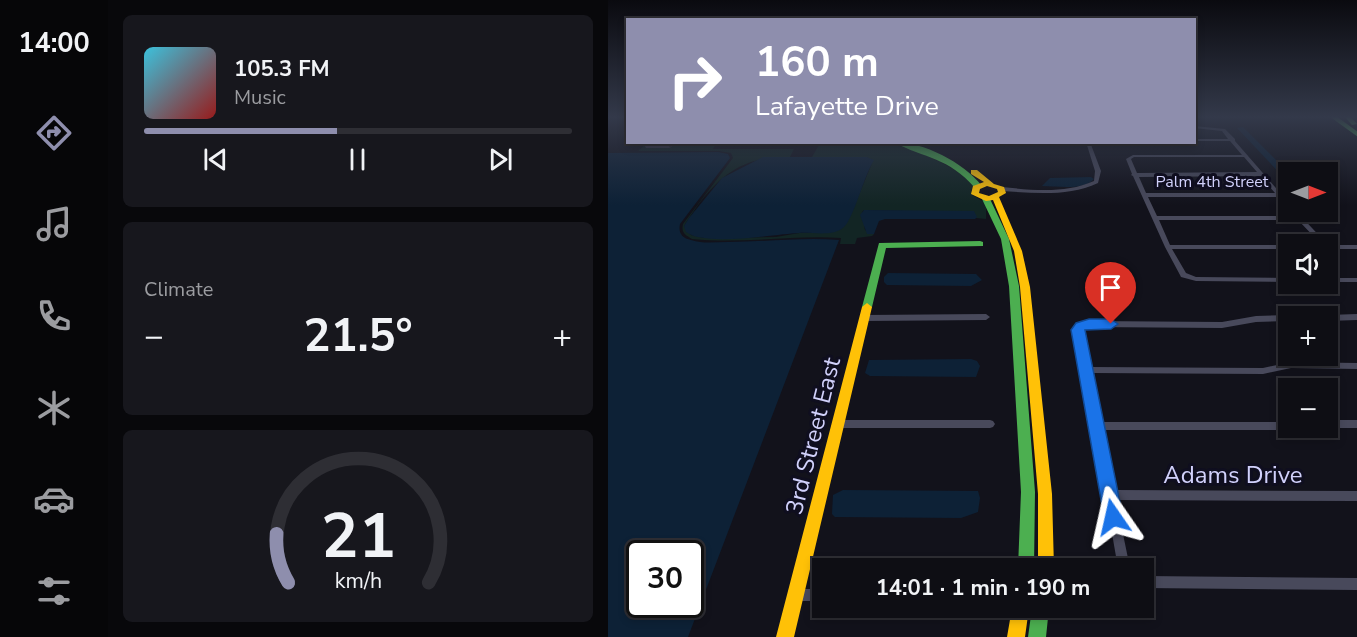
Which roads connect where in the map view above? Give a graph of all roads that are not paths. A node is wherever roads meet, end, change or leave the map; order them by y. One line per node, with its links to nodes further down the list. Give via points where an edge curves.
1 (912, 146): 9 (street, via 951,164)
2 (913, 146): 8 (street, via 958,162)
3 (1089, 146): 11 (street, via 1098,171 1096,182 1082,189)
4 (1238, 146): 5 (street)
5 (1247, 156): 6 (street); 7 (street, via 1129,157)
6 (1262, 174): 7 (street); 10 (street)
7 (1134, 175): 12 (street)
8 (990, 184): 9 (street); 11 (street)
9 (978, 186): 11 (street, via 974,192 978,196)
10 (1278, 194)
11 (997, 195): 31 (street, via 1020,259); 32 (street, via 1010,261)
12 (1144, 195): 13 (street, Palm 4th Street); 14 (street)
13 (1278, 195)
14 (1155, 218): 15 (street); 19 (street)
15 (1278, 218)
16 (1304, 222): 17 (street)
17 (1315, 234)
18 (980, 244): 28 (street, 3rd Street East, via 882,245)
19 (1168, 247): 20 (street); 23 (street, via 1183,275 1196,279)
20 (1278, 247)
21 (1338, 247): 22 (street)
22 (1358, 247)
23 (1278, 280)
24 (1338, 280): 25 (street)
25 (1358, 280)
26 (986, 317): 28 (street)
27 (1358, 317): 30 (street)
28 (865, 318): 36 (street, 3rd Street East)
29 (1278, 318): 34 (street, via 1222,325 1080,326)
30 (1338, 318)
31 (1033, 363): 32 (street); 44 (street, via 1047,523)
32 (1020, 364): 43 (street, via 1028,492)
33 (1358, 366): 34 (street, via 1290,365 1263,371)
34 (1085, 370): 39 (street)
35 (990, 423): 36 (street)
36 (838, 424): 48 (street, 3rd Street East)
37 (1338, 424): 38 (street)
38 (1358, 424)
39 (1096, 426): 40 (street); 41 (street)
40 (1278, 426)
41 (1109, 495): 42 (street, Adams Drive); 45 (street)
42 (1358, 496)
43 (1026, 558)
44 (1046, 558)
45 (1122, 558)
46 (1154, 582): 47 (street)
47 (1358, 584)
48 (795, 595): 49 (street); 52 (street, 3rd Street East)
49 (812, 595)
50 (1019, 618): 53 (street)
51 (1040, 618): 54 (street)
52 (785, 637)
53 (1016, 637)
54 (1037, 637)

